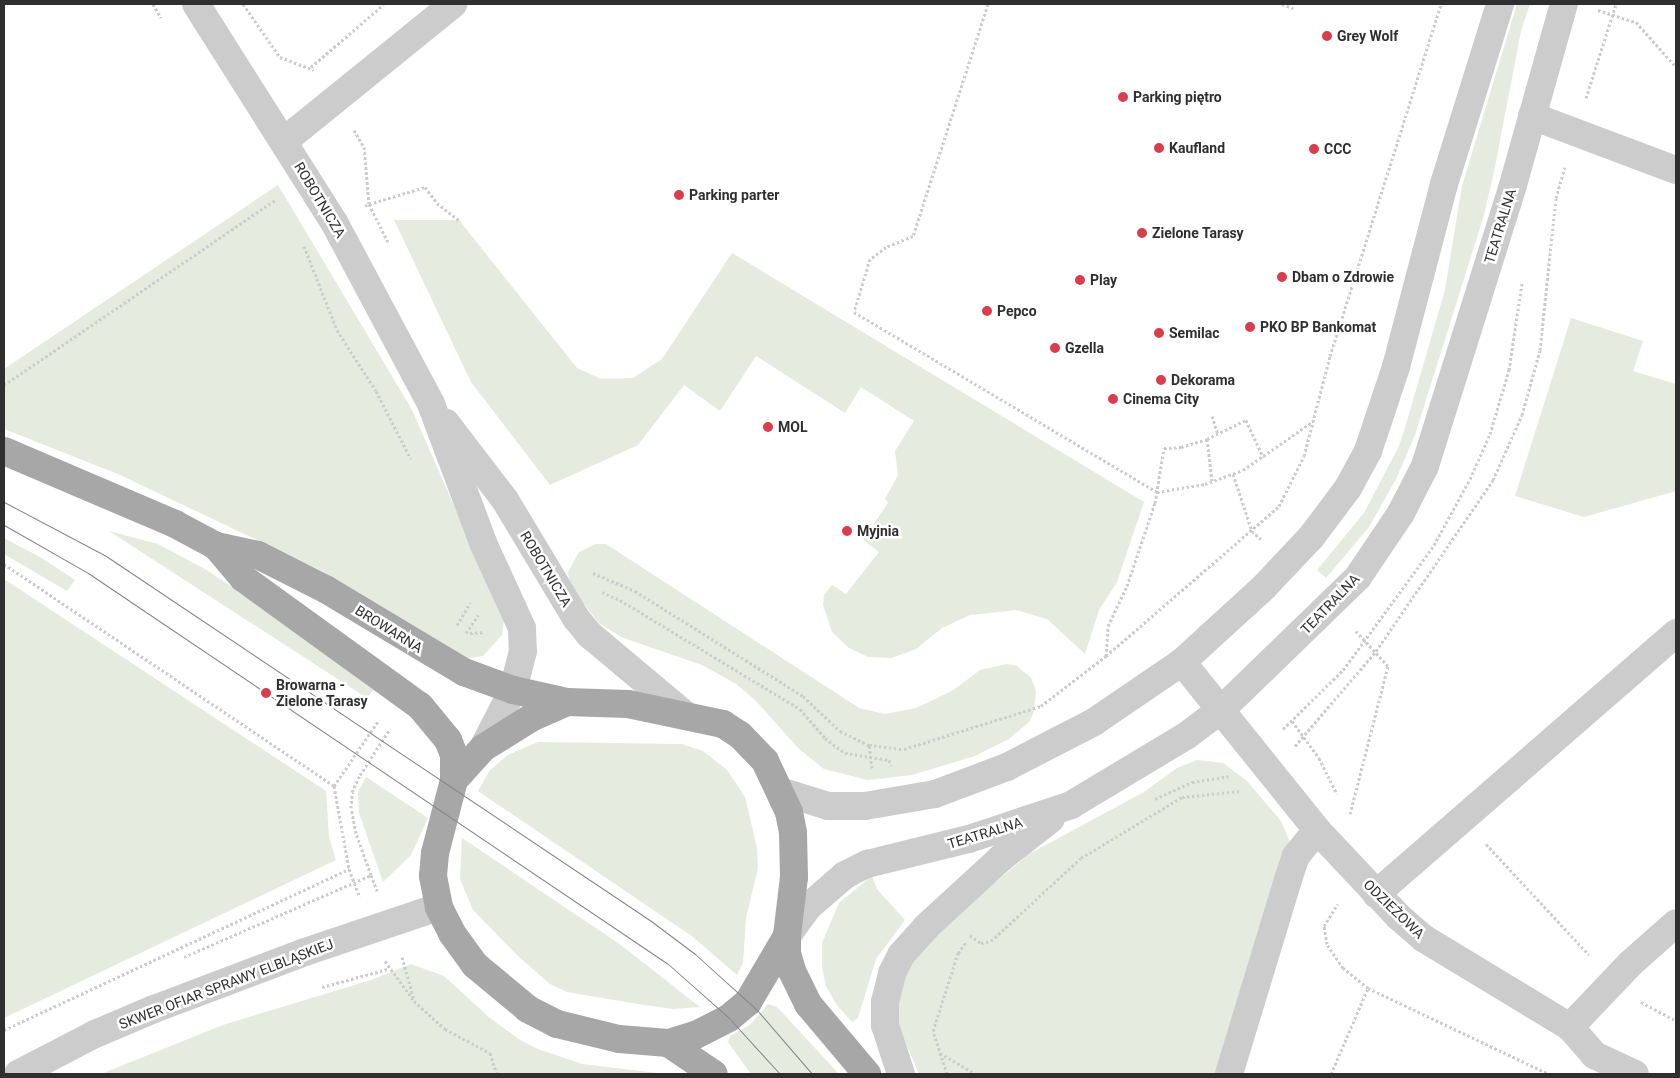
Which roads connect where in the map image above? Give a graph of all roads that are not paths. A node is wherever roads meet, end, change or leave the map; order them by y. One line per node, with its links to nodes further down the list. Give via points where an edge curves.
1 (196, 4): 6 (street, ROBOTNICZA)
2 (453, 4): 6 (street)
3 (1500, 4): 12 (street, via 1444,184 1396,367 1368,451 1348,488 1312,536)
4 (1564, 4): 5 (street, TEATRALNA)
5 (1532, 116): 7 (street); 15 (street, TEATRALNA, via 1425,466 1380,547 1330,607)
6 (284, 140): 8 (street, ROBOTNICZA, via 335,224)
7 (1676, 170)
8 (431, 404): 13 (street, ROBOTNICZA, via 484,545 522,628 522,652); 16 (street, ROBOTNICZA, via 505,500 576,618 590,635)
9 (4, 451): 10 (main road, BROWARNA, via 175,524)
10 (216, 546): 13 (main road, BROWARNA, via 258,555 327,590 442,662); 18 (main road, BROWARNA, via 243,578 420,706 448,740 454,756)
11 (1676, 633): 22 (street)
12 (1182, 662): 15 (street, ODZIEŻOWA); 19 (street, via 1094,722 1049,747 980,779 935,794 864,806 828,806)
13 (513, 690): 14 (main road, BROWARNA); 17 (street, ROBOTNICZA)
14 (567, 702): 16 (main road, BROWARNA, via 628,704); 17 (main road, via 531,718)
15 (1222, 709): 20 (street, TEATRALNA, via 1186,736); 21 (street, ODZIEŻOWA)
16 (683, 713): 19 (main road, BROWARNA, via 723,724 740,735 765,761)
17 (483, 748): 18 (main road)
18 (454, 780): 23 (main road, via 435,853 433,876)
19 (780, 791): 25 (main road, BROWARNA, via 793,833 793,911)
20 (1071, 805): 25 (street, TEATRALNA, via 969,839 867,864 844,875 826,890); 31 (street, via 1001,858 926,927 901,955 892,973 885,1002 885,1025)
21 (1317, 830): 22 (street, ODZIEŻOWA); 32 (street, via 1296,856)
22 (1376, 894): 26 (street, ODZIEŻOWA, via 1423,938)
23 (439, 907): 27 (main road, via 475,965 528,1009 557,1024 594,1034); 28 (street, SKWER OFIAR SPRAWY ELBLĄSKIEJ, via 154,1009 95,1034)
24 (1676, 923): 26 (street, via 1613,980)
25 (788, 936): 27 (main road, via 748,1002 714,1026); 30 (main road, via 786,953 808,1004)
26 (1570, 1027): 33 (street, ODZIEŻOWA, via 1594,1055)
27 (668, 1043): 29 (main road)
28 (18, 1074)
29 (714, 1074)
30 (867, 1074)
31 (901, 1074)
32 (1230, 1074)
33 (1635, 1074)

